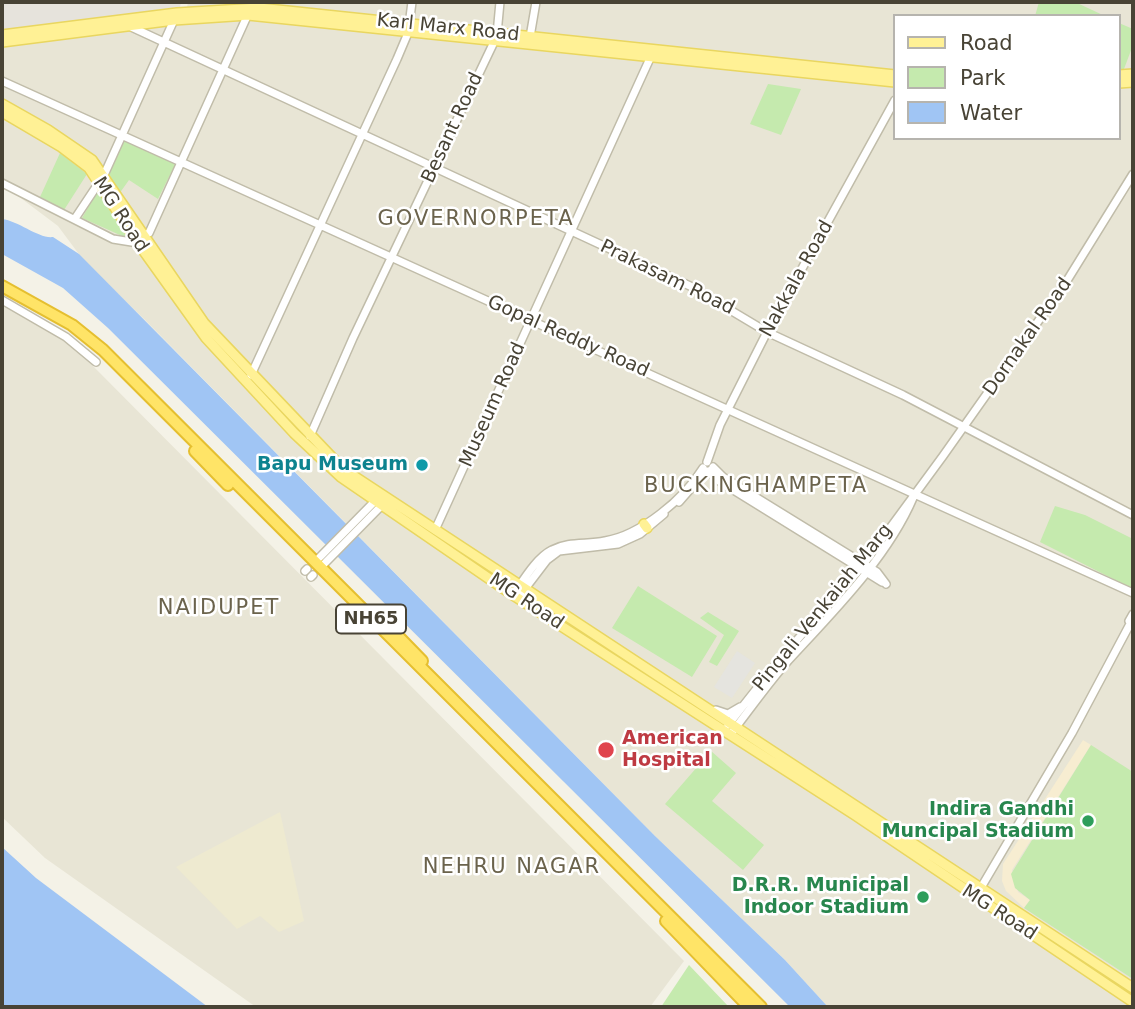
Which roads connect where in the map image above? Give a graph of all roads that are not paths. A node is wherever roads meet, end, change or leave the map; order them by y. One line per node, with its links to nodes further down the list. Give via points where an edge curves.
1 (412, 2): 9 (street)
2 (500, 2): 12 (street, Besant Road)
3 (536, 2): 11 (street)
4 (191, 11): 5 (main road, Karl Marx Road); 6 (main road, Karl Marx Road); 7 (main road, Karl Marx Road)
5 (249, 12): 9 (main road, Karl Marx Road); 16 (street)
6 (117, 20): 8 (street, Prakasam Road); 10 (main road, Karl Marx Road)
7 (174, 20): 8 (main road, Karl Marx Road); 14 (street)
8 (131, 27): 13 (main road, Karl Marx Road); 14 (street, Prakasam Road)
9 (409, 29): 12 (main road, Karl Marx Road); 24 (street)
10 (2, 35)
11 (530, 37): 12 (main road, Karl Marx Road); 15 (main road, Karl Marx Road)
12 (495, 38): 15 (main road, Karl Marx Road); 26 (street, Besant Road)
13 (2, 42)
14 (164, 43): 16 (street, Prakasam Road); 23 (street)
15 (652, 54): 17 (main road, Karl Marx Road); 19 (main road, Karl Marx Road); 32 (street, Museum Road)
16 (224, 69): 24 (street, Prakasam Road); 25 (street)
17 (894, 75)
18 (2, 81): 23 (street, Gopal Reddy Road)
19 (894, 82)
20 (894, 102): 39 (street, Nakkala Road)
21 (2, 104): 28 (main road, MG Road, via 92,160)
22 (2, 112): 28 (main road, MG Road, via 60,146)
23 (122, 134): 25 (street, Gopal Reddy Road); 28 (street)
24 (363, 134): 26 (street, Prakasam Road); 31 (street)
25 (181, 163): 31 (street, Gopal Reddy Road); 33 (street)
26 (434, 167): 32 (street, Prakasam Road); 34 (street, Besant Road)
27 (1133, 174): 43 (street, Dornakal Road, via 1087,250)
28 (102, 179): 30 (street); 33 (main road, MG Road)
29 (2, 183): 30 (street)
30 (76, 217): 33 (street, via 113,239)
31 (321, 227): 34 (street, Gopal Reddy Road); 41 (street)
32 (573, 231): 38 (street, Museum Road); 39 (street, Prakasam Road, via 690,286)
33 (143, 237): 41 (main road, MG Road)
34 (392, 258): 38 (street, Gopal Reddy Road); 44 (street, Besant Road)
35 (2, 286): 45 (highway, NH65, via 91,339)
36 (2, 294): 66 (highway, NH65, via 62,326 98,354)
37 (2, 300): 40 (street, via 66,337)
38 (532, 320): 42 (street, Gopal Reddy Road); 50 (street, Museum Road)
39 (767, 332): 42 (street, Nakkala Road); 43 (street, Prakasam Road)
40 (96, 362)
41 (249, 378): 44 (main road, MG Road); 48 (main road, MG Road, via 327,465)
42 (727, 410): 46 (street, Nakkala Road); 47 (street, Gopal Reddy Road)
43 (963, 427): 47 (street, Dornakal Road); 49 (street, Prakasam Road)
44 (310, 436): 48 (main road, MG Road)
45 (215, 461): 51 (highway); 60 (highway, NH65)
46 (708, 468): 52 (street, via 719,481); 53 (street, Nakkala Road, via 688,494 645,526 618,538 552,549)
47 (914, 494): 52 (street, Pingali Venkaiah Marg); 54 (street, Gopal Reddy Road)
48 (382, 500): 50 (main road, MG Road); 51 (street); 55 (main road, MG Road)
49 (1133, 515)
50 (435, 530): 53 (main road, MG Road)
51 (324, 558): 60 (highway, via 413,651)
52 (864, 568): 59 (street, Pingali Venkaiah Marg)
53 (523, 587): 55 (street, Nakkala Road); 62 (main road, MG Road)
54 (1133, 593)
55 (516, 596): 64 (main road, MG Road)
56 (1133, 614): 57 (street)
57 (1130, 626): 58 (street); 67 (street)
58 (1133, 638)
59 (803, 641): 61 (street, Pingali Venkaiah Marg); 63 (street, Pingali Venkaiah Marg)
60 (445, 693): 66 (highway, NH65)
61 (747, 703): 62 (street, via 724,714); 64 (street, Pingali Venkaiah Marg)
62 (700, 705): 64 (main road, MG Road)
63 (747, 713): 64 (street, Pingali Venkaiah Marg); 65 (street, via 744,727)
64 (730, 729): 65 (main road, MG Road); 68 (main road, MG Road)
65 (753, 739): 67 (main road, MG Road)
66 (584, 836): 73 (highway, NH65, via 671,934); 74 (highway, NH65)
67 (981, 888): 68 (street); 69 (main road, MG Road)
68 (975, 897): 70 (main road, MG Road)
69 (1044, 929): 70 (main road); 71 (main road, MG Road)
70 (1037, 938): 72 (main road, MG Road)
71 (1133, 988)
72 (1133, 1002)
73 (749, 1007)
74 (761, 1007)

